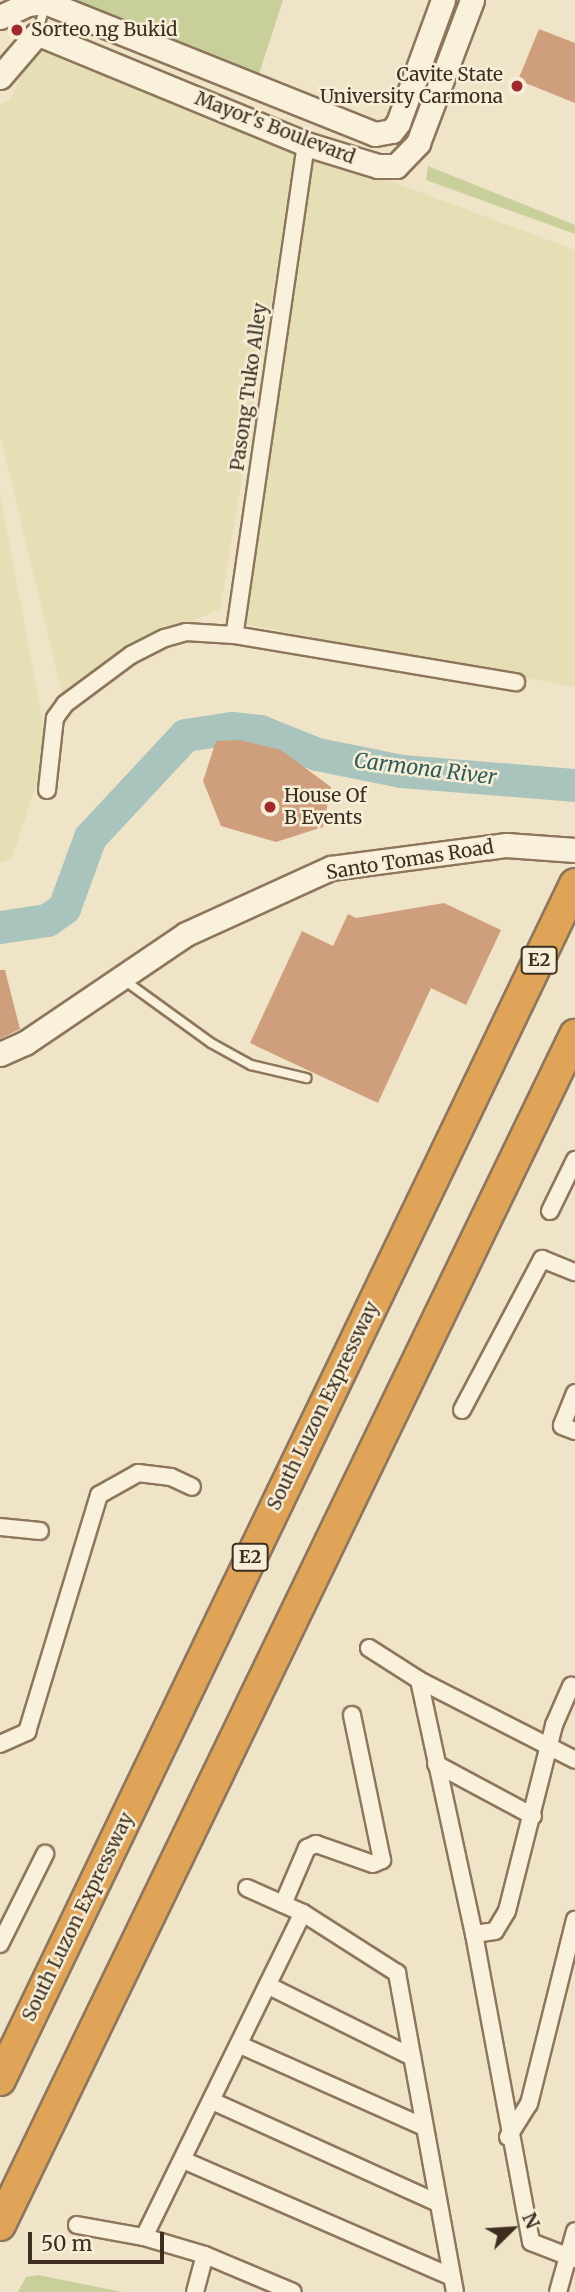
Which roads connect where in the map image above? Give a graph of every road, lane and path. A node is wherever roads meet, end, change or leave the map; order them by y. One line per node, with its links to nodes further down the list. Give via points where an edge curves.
1 (443, 0): 3 (main road, Mayor's Boulevard, via 398,123 392,131 375,134)
2 (472, 0): 7 (main road, Mayor's Boulevard, via 409,156 396,166 378,166)
3 (46, 1): 4 (main road); 5 (lane)
4 (0, 18)
5 (36, 35): 6 (main road); 7 (main road, Mayor's Boulevard, via 72,45)
6 (0, 77)
7 (306, 144): 8 (street, Pasong Tuko Alley)
8 (234, 635): 9 (street); 10 (street, via 186,632 165,638 131,655 65,704 55,718)
9 (516, 682)
10 (47, 790)
11 (575, 850): 13 (main road, Santo Tomas Road, via 506,845 331,868 186,934)
12 (575, 884): 47 (highway, South Luzon Expressway / E2)
13 (121, 978): 15 (main road, Santo Tomas Road, via 25,1044); 16 (lane, via 251,1065)
14 (575, 1035): 53 (highway)
15 (0, 1054)
16 (306, 1078)
17 (575, 1160): 18 (street)
18 (559, 1193): 19 (street); 20 (street)
19 (575, 1199)
20 (550, 1211)
21 (575, 1272): 23 (street, via 542,1259)
22 (575, 1393): 24 (street)
23 (462, 1410)
24 (569, 1428)
25 (192, 1487): 32 (street, via 171,1477 138,1473 99,1495 27,1732)
26 (0, 1527): 27 (street)
27 (40, 1531)
28 (369, 1648): 29 (street)
29 (419, 1680): 33 (street); 35 (street)
30 (571, 1686): 33 (street)
31 (352, 1715): 39 (street, via 382,1860 373,1864 316,1844 307,1848)
32 (0, 1744)
33 (549, 1748): 34 (street); 36 (street)
34 (575, 1759)
35 (436, 1763): 36 (street); 42 (street)
36 (533, 1816): 42 (street, via 502,1922 495,1931)
37 (45, 1854): 43 (street)
38 (247, 1888): 39 (street)
39 (283, 1904): 40 (street)
40 (303, 1913): 44 (street); 46 (street, via 397,1973)
41 (575, 1920): 50 (street, via 529,2104)
42 (474, 1934): 50 (street)
43 (0, 1944)
44 (269, 1986): 45 (street); 46 (street)
45 (240, 2045): 48 (street); 49 (street)
46 (412, 2057): 49 (street)
47 (0, 2080)
48 (212, 2101): 51 (street); 52 (street)
49 (424, 2127): 52 (street)
50 (508, 2137): 58 (street, via 531,2242)
51 (183, 2160): 56 (street); 59 (street)
52 (436, 2202): 59 (street)
53 (0, 2225)
54 (77, 2225): 56 (street)
55 (575, 2231): 58 (street)
56 (144, 2237): 57 (street)
57 (205, 2255): 60 (street); 61 (street)
58 (571, 2258): 62 (street)
59 (453, 2285)
60 (195, 2292)
61 (293, 2292)
62 (558, 2292)

